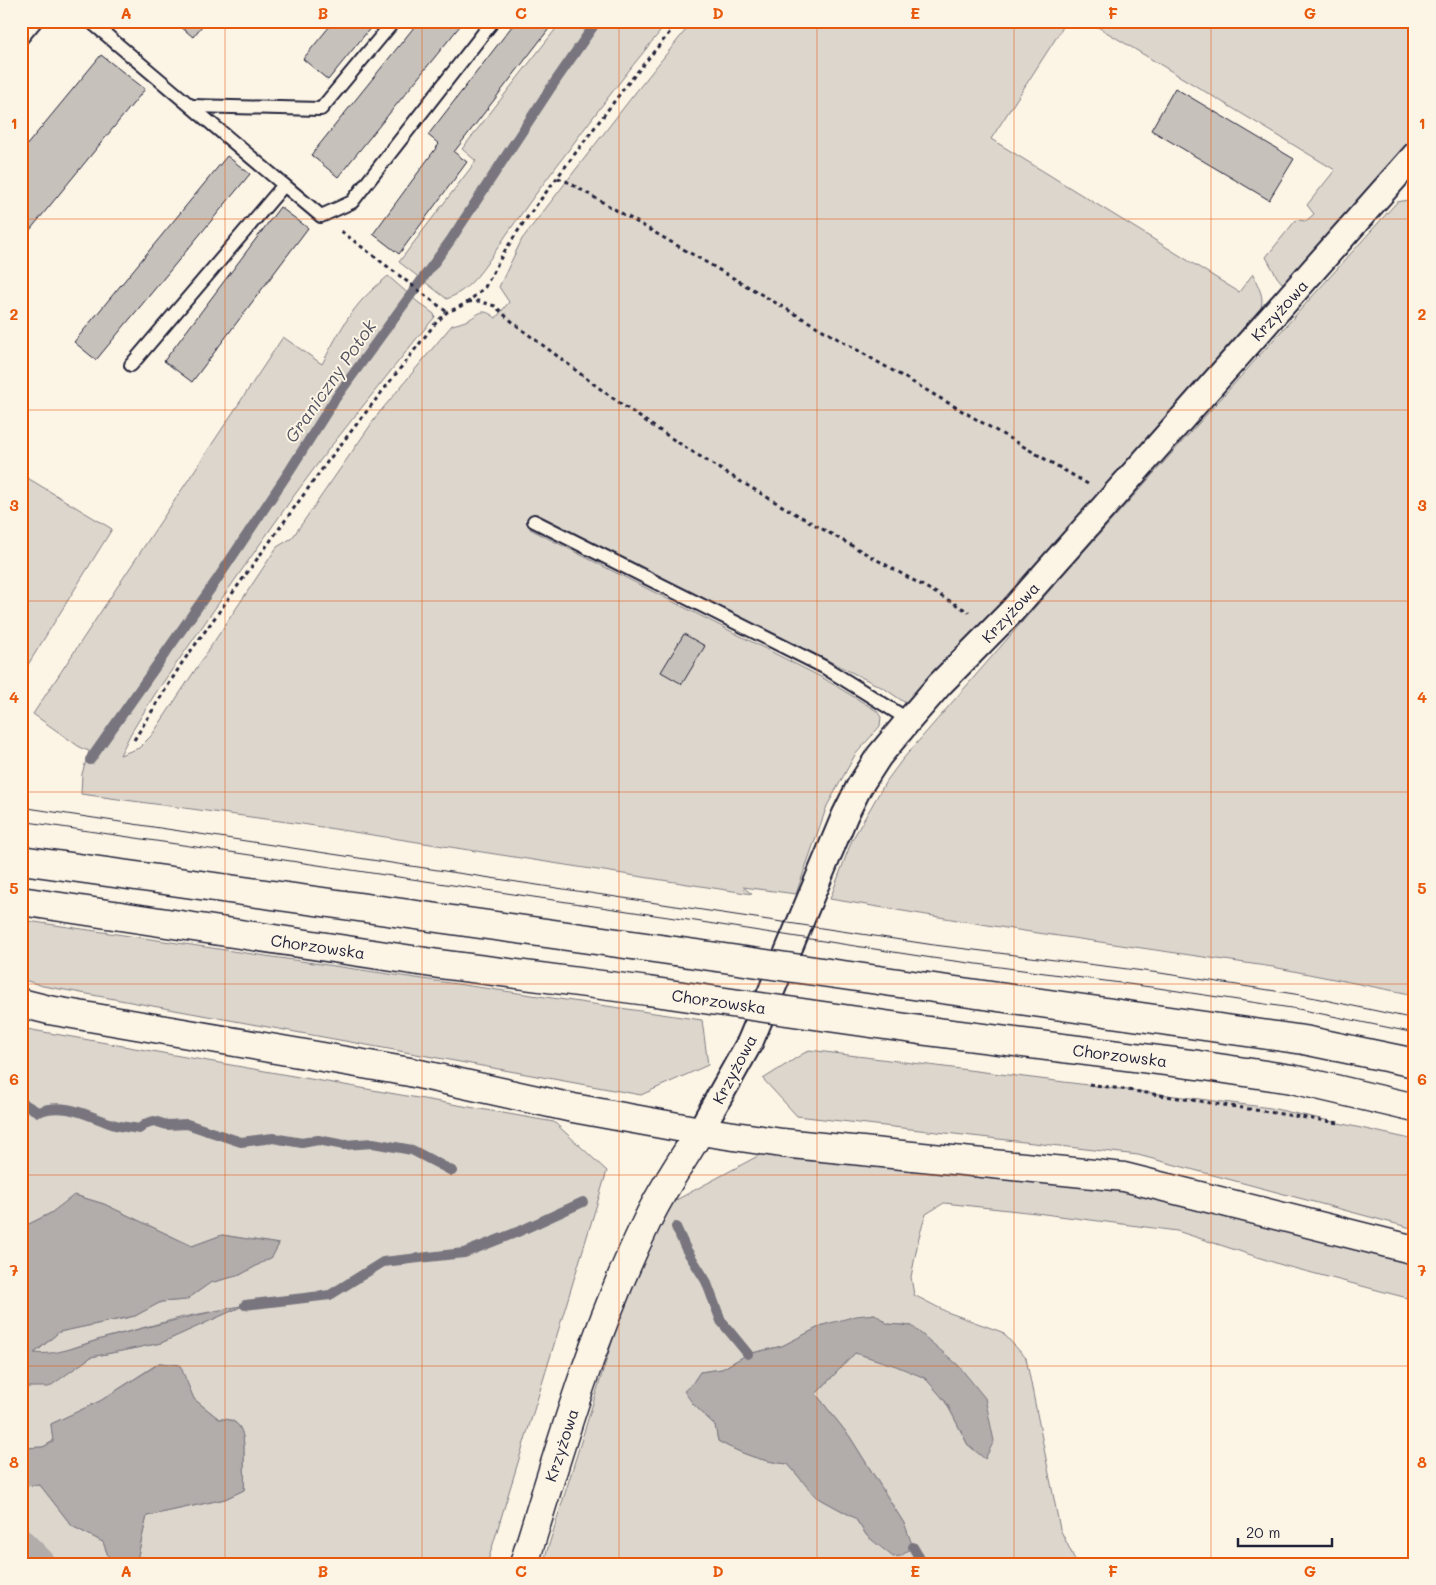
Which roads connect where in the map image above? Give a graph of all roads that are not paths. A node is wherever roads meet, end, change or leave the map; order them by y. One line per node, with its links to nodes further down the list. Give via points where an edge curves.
1 (36, 21): 5 (lane)
2 (90, 21): 6 (lane)
3 (394, 21): 6 (lane, via 322,109)
4 (493, 21): 8 (lane, via 352,202 321,216)
5 (21, 39)
6 (192, 106): 8 (lane)
7 (1410, 168): 11 (street, Krzyżowa, via 996,628)
8 (284, 184): 9 (lane)
9 (131, 365)
10 (534, 521): 11 (lane, via 824,667)
11 (909, 720): 17 (street, Krzyżowa, via 879,756 844,815 750,1042)
12 (21, 860): 15 (main road, bridge, via 1304,1040)
13 (21, 900): 16 (main road, Chorzowska, bridge, via 439,964 1292,1079)
14 (21, 1003): 17 (main road, via 410,1072 573,1108)
15 (1415, 1063)
16 (1415, 1108)
17 (700, 1131): 18 (main road, via 782,1143 1124,1177); 19 (main road, Krzyżowa, via 649,1217 613,1298 582,1379)
18 (1415, 1250)
19 (524, 1564)

